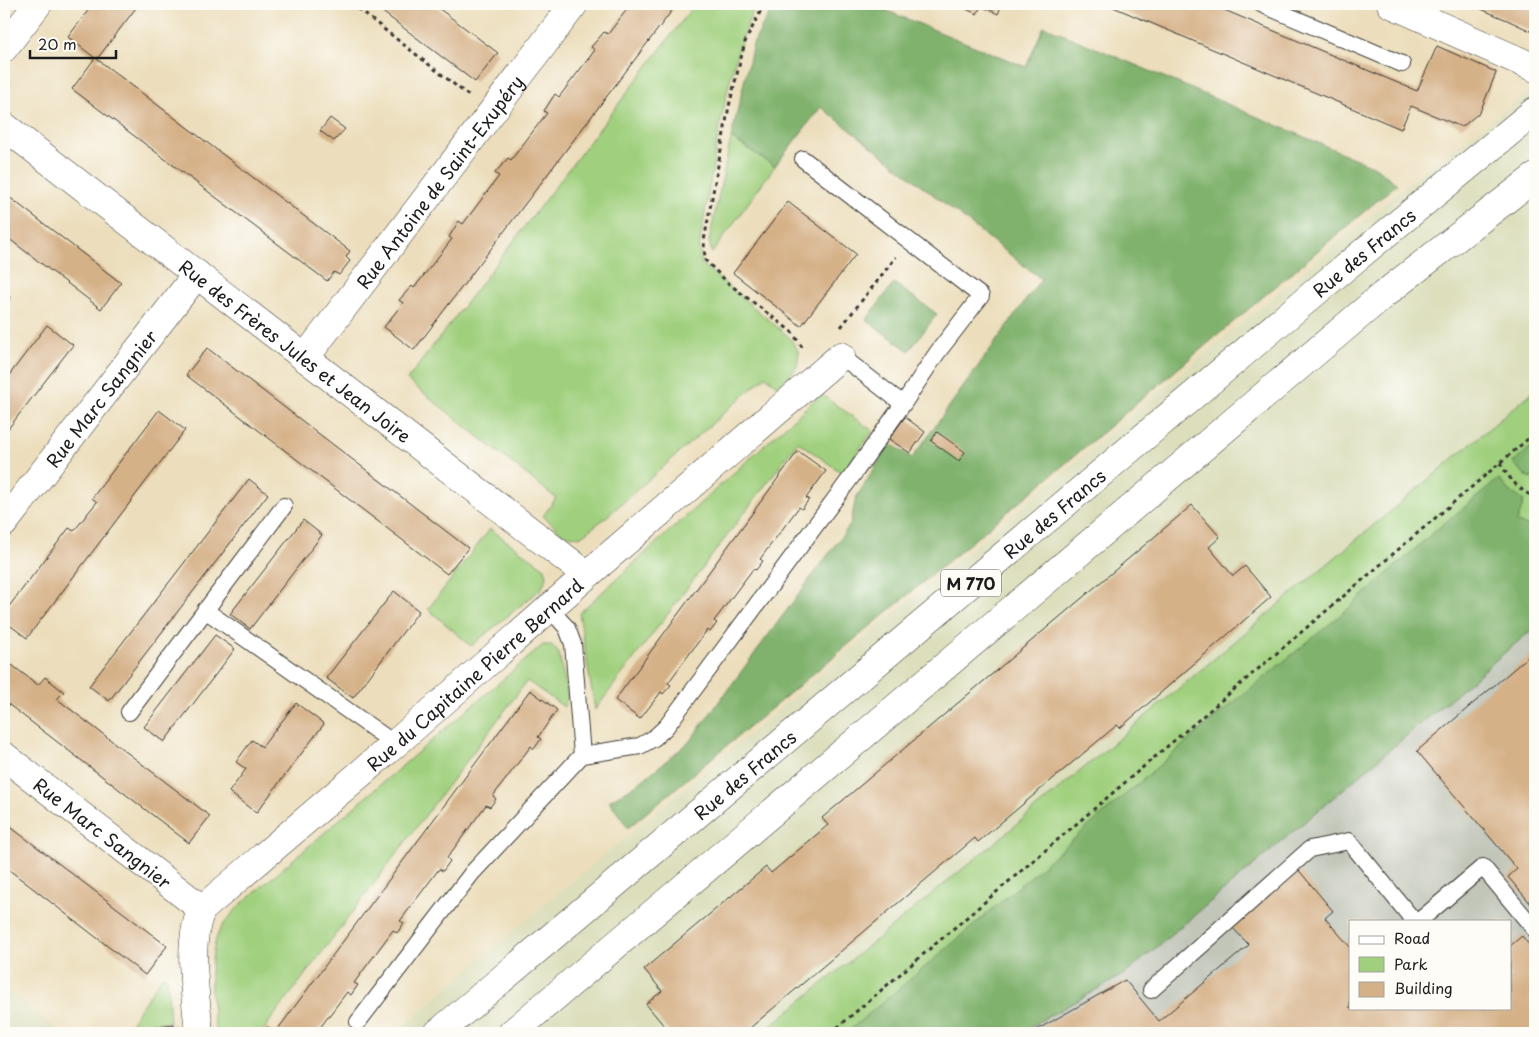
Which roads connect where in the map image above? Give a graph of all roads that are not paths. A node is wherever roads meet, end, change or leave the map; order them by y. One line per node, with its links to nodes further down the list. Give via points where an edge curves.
1 (38, 4): 5 (street)
2 (574, 4): 14 (street, Rue Antoine de Saint-Exupéry)
3 (1261, 4): 6 (lane)
4 (1391, 4): 7 (street)
5 (4, 48)
6 (1402, 64)
7 (1535, 68)
8 (1535, 111): 32 (street, Rue des Francs / M 770, via 1337,274)
9 (4, 126): 12 (street, Rue des Frères Jules et Jean Joire)
10 (803, 159): 15 (lane, via 981,296)
11 (1535, 177): 33 (street, M 770, via 1368,307)
12 (197, 274): 14 (street, Rue des Frères Jules et Jean Joire); 17 (street, Rue Marc Sangnier)
13 (841, 356): 15 (lane); 18 (street, Rue du Capitaine Pierre Bernard)
14 (305, 358): 18 (street, Rue des Frères Jules et Jean Joire)
15 (903, 404): 24 (lane, via 666,728 640,746)
16 (284, 506): 20 (lane)
17 (4, 523)
18 (587, 575): 19 (street, Rue du Capitaine Pierre Bernard)
19 (549, 608): 22 (street, Rue du Capitaine Pierre Bernard); 24 (lane, via 567,628 573,644)
20 (206, 610): 21 (lane); 22 (lane)
21 (129, 712)
22 (395, 744): 25 (street, Rue du Capitaine Pierre Bernard)
23 (4, 756): 25 (street, Rue Marc Sangnier)
24 (582, 756): 30 (lane, via 480,864)
25 (202, 909): 31 (street, via 196,920 193,949)
26 (1413, 920): 29 (lane, via 1349,841 1310,849)
27 (1420, 920): 28 (lane, via 1483,867)
28 (1535, 930)
29 (1151, 990)
30 (358, 1022)
31 (199, 1033)
32 (438, 1033)
33 (512, 1033)

